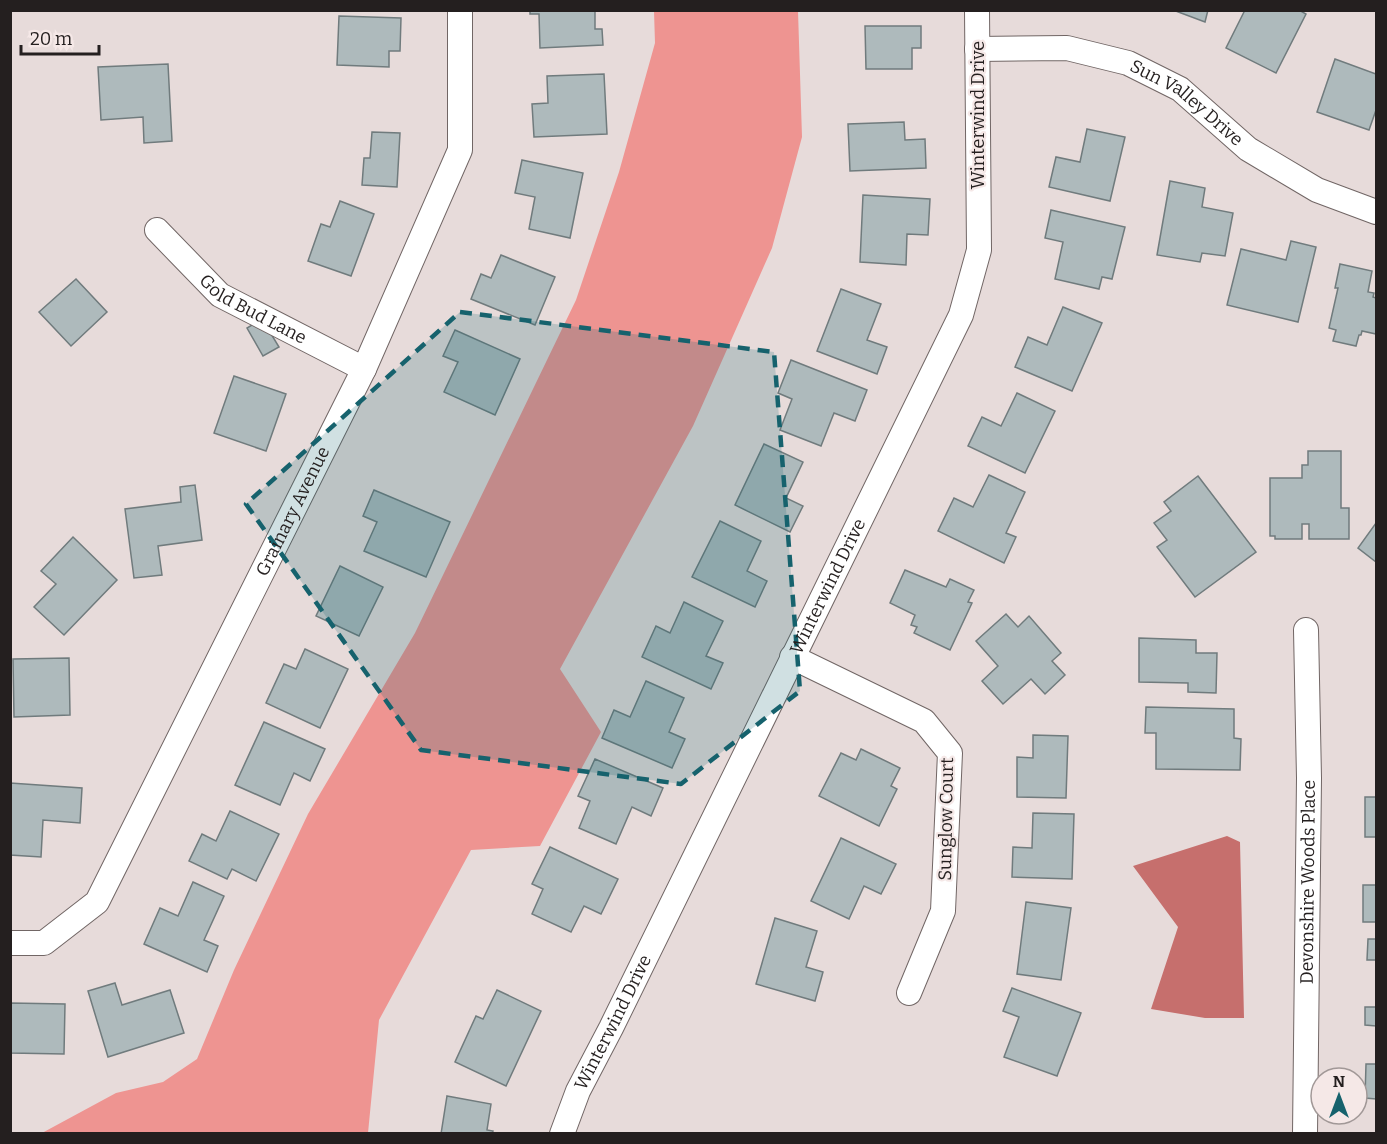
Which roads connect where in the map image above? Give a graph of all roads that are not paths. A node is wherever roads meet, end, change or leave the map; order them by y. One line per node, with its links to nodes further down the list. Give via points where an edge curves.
1 (460, 10): 6 (street, Grainary Avenue, via 460,150)
2 (977, 10): 3 (street, Winterwind Drive)
3 (977, 49): 4 (street, Sun Valley Drive, via 1067,48 1128,63 1180,89 1248,149 1317,190); 8 (street, Winterwind Drive, via 979,250 961,315)
4 (1377, 212)
5 (157, 230): 6 (street, Gold Bud Lane, via 220,295)
6 (364, 369): 9 (street, Grainary Avenue, via 96,902 44,944)
7 (1306, 630): 12 (street, Devonshire Woods Place, via 1309,778)
8 (792, 657): 10 (street, Sunglow Court, via 924,721 950,753 944,912); 11 (street, Winterwind Drive, via 578,1091)
9 (10, 943)
10 (909, 993)
11 (562, 1134)
12 (1305, 1134)

